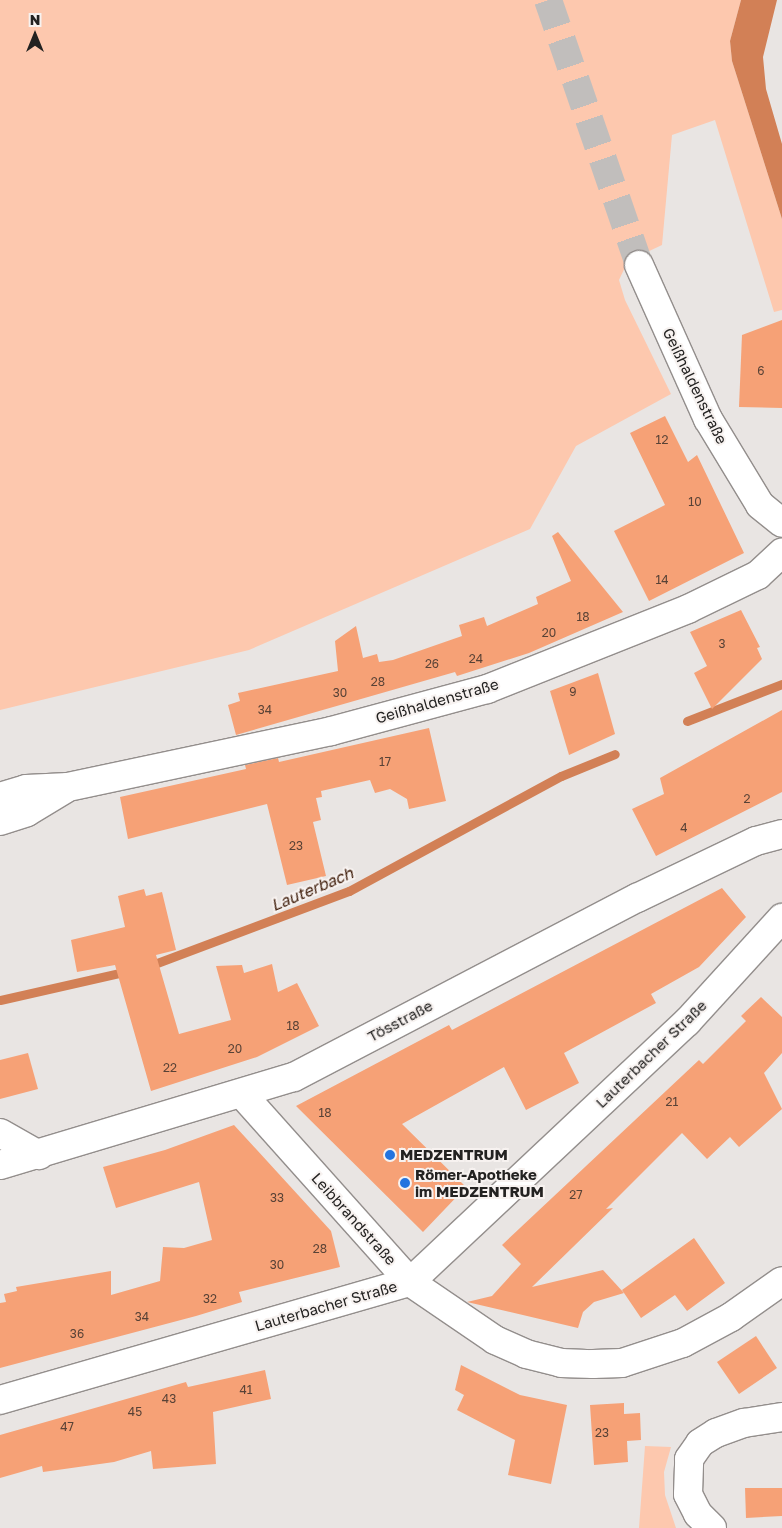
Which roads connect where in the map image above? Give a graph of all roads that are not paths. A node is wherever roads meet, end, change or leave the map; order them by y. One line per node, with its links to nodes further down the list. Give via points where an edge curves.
1 (639, 265): 2 (street, Geißhaldenstraße, via 708,419 760,505)
2 (782, 523)
3 (782, 553): 4 (street, Geißhaldenstraße, via 758,575 688,609 487,689 331,731)
4 (68, 787): 5 (street, Geißhaldenstraße, via 26,790); 6 (street, Geißhaldenstraße, via 27,812)
5 (0, 797)
6 (0, 821)
7 (782, 834): 9 (street, Tösstraße, via 756,841 637,898 294,1077)
8 (782, 918): 14 (street, Lauterbacher Straße, via 687,1022)
9 (242, 1094): 11 (street, Tösstraße); 14 (street, Leibbrandstraße)
10 (0, 1133): 11 (street)
11 (39, 1155): 12 (street, Tösstraße)
12 (0, 1166)
13 (782, 1281): 14 (street, Leibbrandstraße, via 731,1317 684,1343 644,1357 593,1364 561,1363 526,1354 495,1340)
14 (410, 1282): 15 (street, Lauterbacher Straße)
15 (0, 1400)
16 (782, 1417): 17 (street, via 744,1423 716,1433 700,1444 689,1458 688,1494 698,1514)
17 (712, 1528)

